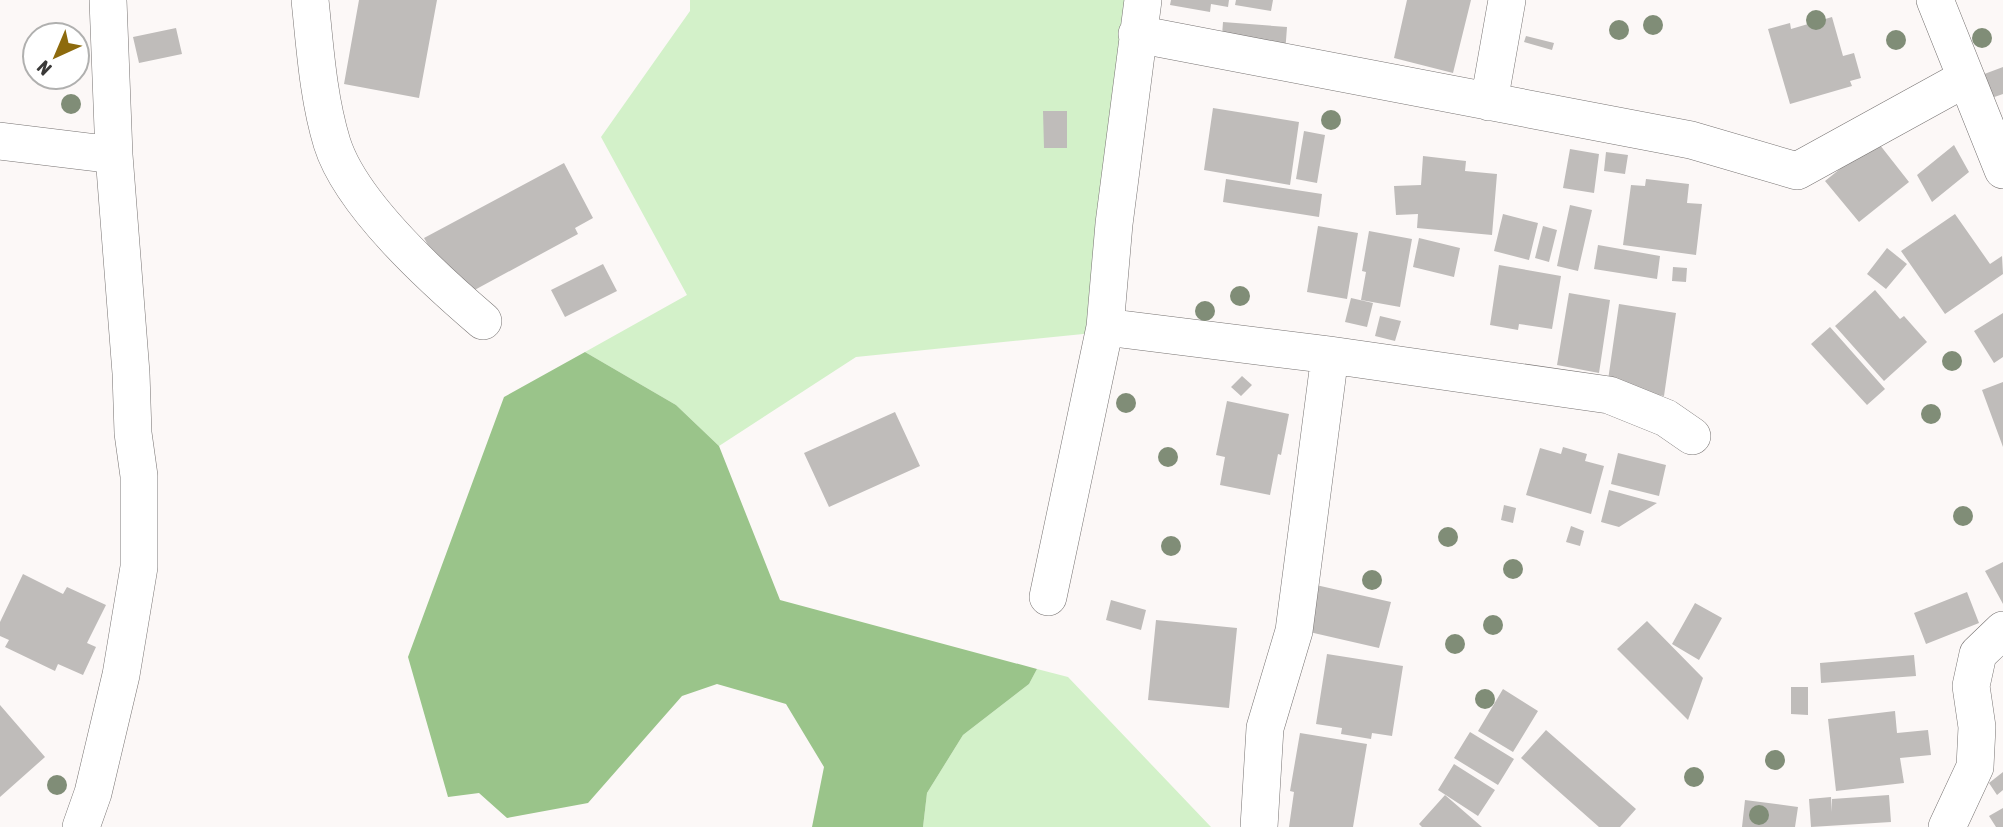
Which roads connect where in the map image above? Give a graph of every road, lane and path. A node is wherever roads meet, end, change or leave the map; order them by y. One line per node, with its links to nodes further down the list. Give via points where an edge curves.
1 (108, 0): 9 (street)
2 (310, 0): 11 (street, via 332,144 350,180 435,280)
3 (1507, 0): 7 (street)
4 (1935, 0): 6 (street)
5 (1140, 17): 7 (street); 12 (street)
6 (1966, 78): 7 (street, via 1797,171 1691,140); 10 (street)
7 (1489, 102)
8 (0, 141): 9 (street)
9 (114, 155): 17 (street, via 139,476 139,567 121,675)
10 (2003, 170)
11 (483, 321)
12 (1105, 327): 13 (street); 15 (street)
13 (1330, 355): 14 (street, via 1609,395 1666,418); 18 (street, via 1294,631 1265,728)
14 (1692, 436)
15 (1048, 597)
16 (2003, 630): 19 (street, via 1978,654 1971,686 1977,727 1975,767)
17 (81, 827)
18 (1259, 827)
19 (1947, 827)

